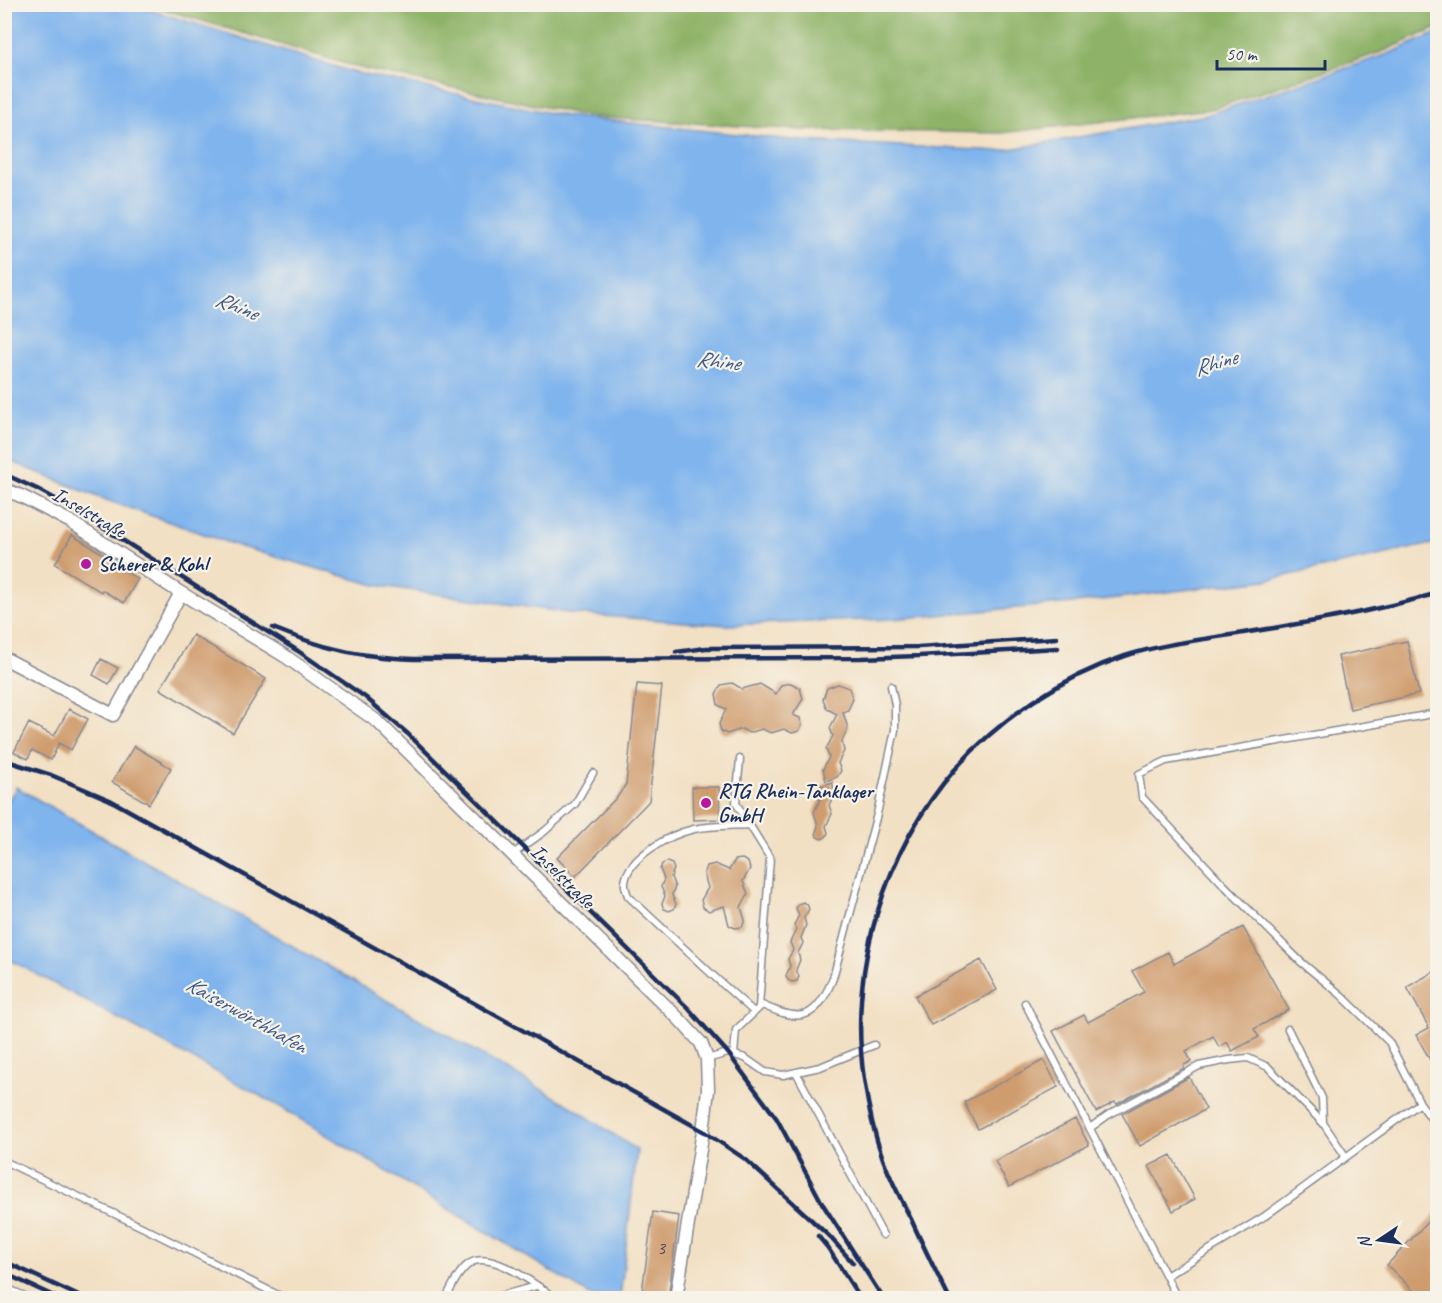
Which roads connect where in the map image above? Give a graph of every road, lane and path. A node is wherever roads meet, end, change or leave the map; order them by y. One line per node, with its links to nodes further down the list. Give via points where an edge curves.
1 (4, 489): 2 (street, Inselstraße, via 69,521)
2 (181, 593): 3 (street, via 113,715); 9 (street, Inselstraße, via 285,656 378,722)
3 (4, 658)
4 (891, 686): 11 (lane, via 895,730 877,814 824,998 814,1011 798,1016 762,1005)
5 (1437, 713): 17 (lane, via 1166,761 1138,774 1142,797 1174,832 1301,962 1389,1042)
6 (740, 759): 8 (lane, via 736,803)
7 (593, 773): 9 (lane, via 575,804)
8 (750, 825): 11 (lane, via 770,858); 11 (lane, via 680,833 635,860 624,884 628,896 709,973)
9 (513, 854): 15 (street, Inselstraße, via 680,1020 700,1043)
10 (1025, 1003): 19 (lane)
11 (757, 1010): 14 (lane, via 736,1030)
12 (1288, 1029): 18 (lane, via 1322,1098)
13 (874, 1045): 16 (lane, via 820,1067)
14 (734, 1055): 15 (lane); 16 (lane, via 765,1072)
15 (707, 1059): 33 (street, Inselstraße, via 703,1131)
16 (796, 1072): 23 (lane)
17 (1420, 1103): 20 (lane); 21 (lane)
18 (1323, 1123): 19 (lane, via 1268,1067 1248,1058 1199,1066); 21 (lane)
19 (1089, 1128): 24 (lane)
20 (1437, 1128)
21 (1346, 1157): 24 (lane, via 1265,1216)
22 (4, 1161): 29 (lane)
23 (883, 1234)
24 (1166, 1276): 27 (lane)
25 (536, 1286): 30 (lane, via 495,1262 475,1260 455,1280); 31 (lane); 32 (lane)
26 (4, 1287): 28 (lane)
27 (1176, 1296): 34 (lane)
28 (29, 1299)
29 (284, 1299)
30 (446, 1299)
31 (492, 1299)
32 (555, 1299)
33 (676, 1299)
34 (1167, 1299)

